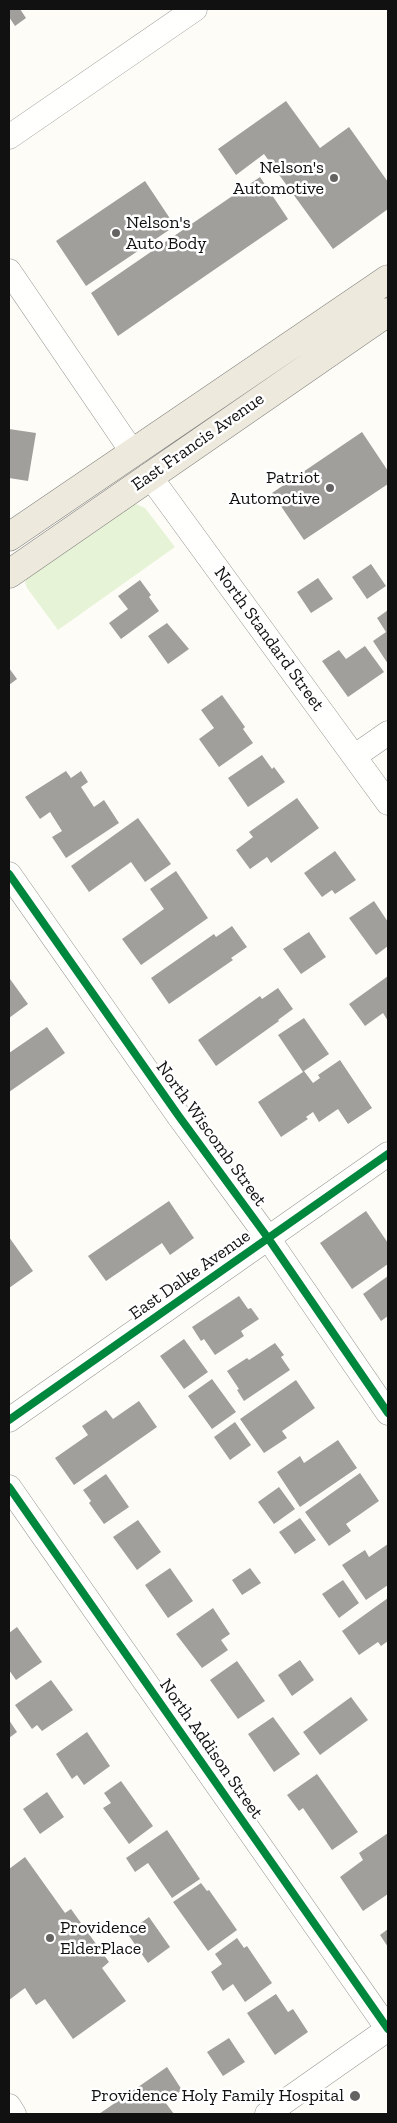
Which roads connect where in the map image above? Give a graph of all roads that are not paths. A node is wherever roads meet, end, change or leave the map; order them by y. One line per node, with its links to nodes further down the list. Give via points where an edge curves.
1 (195, 9): 2 (street)
2 (9, 137)
3 (9, 271): 6 (street)
4 (388, 280): 6 (main road, East Francis Avenue)
5 (388, 312): 7 (main road, East Francis Avenue)
6 (133, 453): 8 (main road, East Francis Avenue)
7 (149, 475): 9 (main road, East Francis Avenue); 11 (street, North Standard Street)
8 (9, 537)
9 (9, 574)
10 (388, 733): 11 (street)
11 (355, 756): 12 (street, North Standard Street)
12 (388, 803)
13 (9, 874): 15 (street, North Wiscomb Street)
14 (388, 1154): 15 (street, East Dalke Avenue)
15 (268, 1238): 16 (street, North Wiscomb Street); 17 (street, East Dalke Avenue)
16 (388, 1412)
17 (9, 1420)
18 (9, 1487): 19 (street, North Addison Street)
19 (388, 2029): 22 (street)
20 (9, 2106): 21 (street)
21 (14, 2114)
22 (266, 2114)

